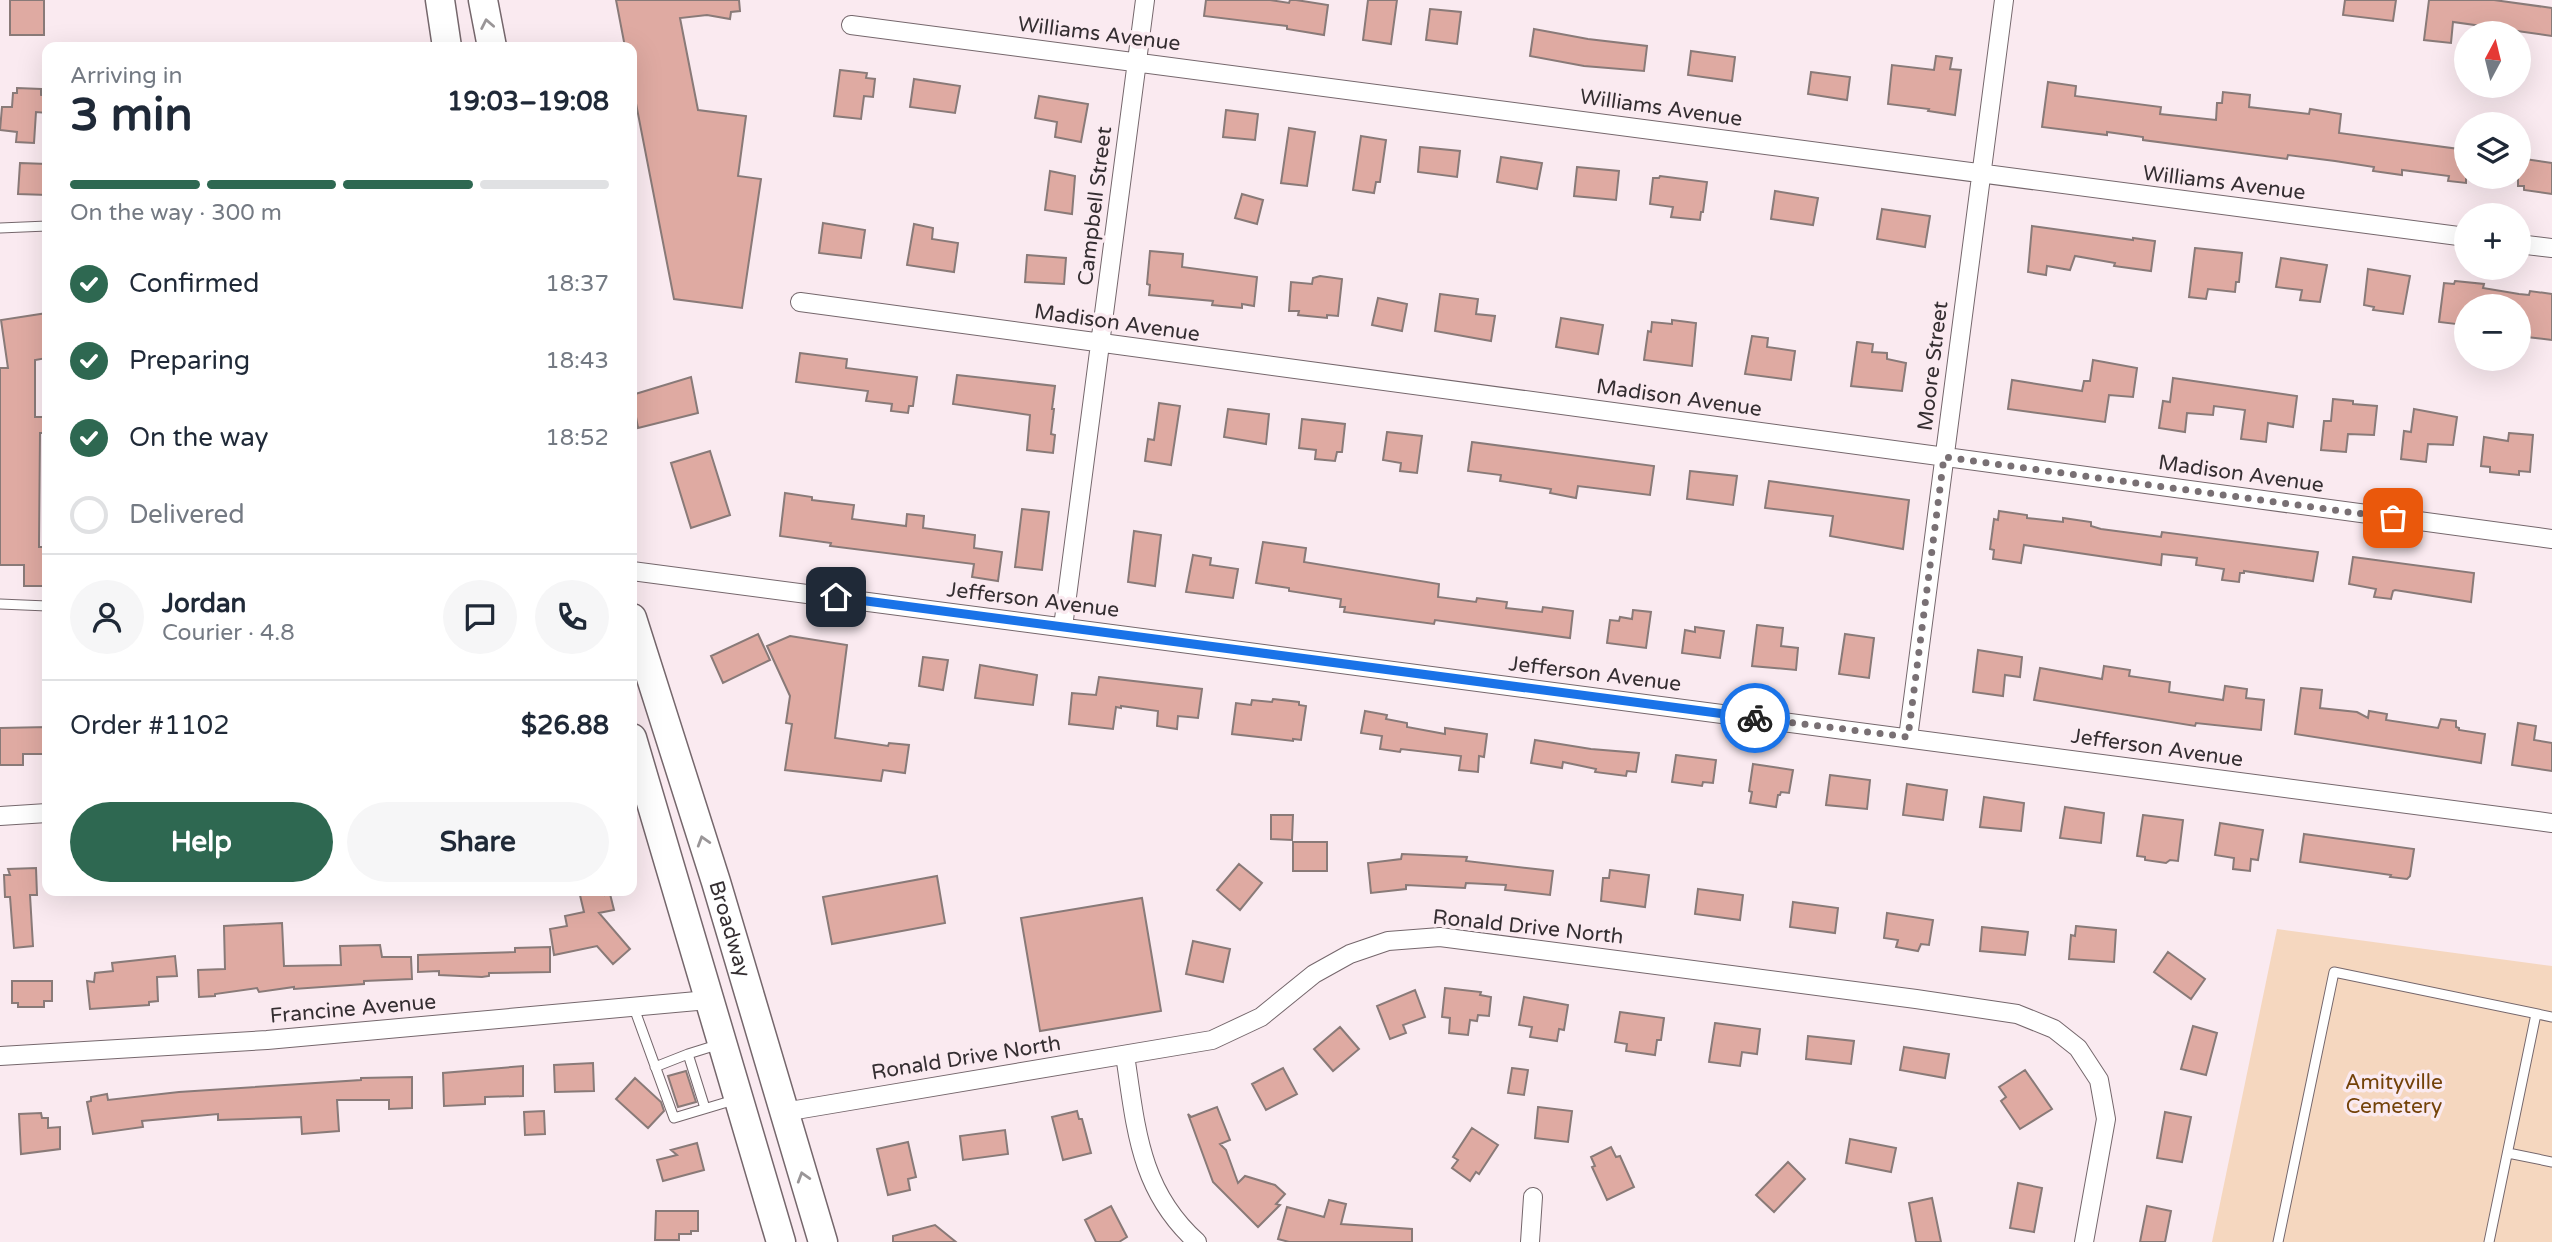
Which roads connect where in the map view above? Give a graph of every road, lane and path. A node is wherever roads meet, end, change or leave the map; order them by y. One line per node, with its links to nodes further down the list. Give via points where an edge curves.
1 (440, 0): 6 (main road)
2 (483, 0): 7 (main road, one-way to 2)
3 (1145, 0): 8 (street, Campbell Street)
4 (2004, 0): 9 (street, Moore Street)
5 (851, 25): 8 (street, Williams Avenue)
6 (446, 42)
7 (491, 42)
8 (1137, 61): 9 (street, Williams Avenue); 16 (street, Campbell Street)
9 (1981, 174): 12 (street, Williams Avenue); 17 (street, Moore Street)
10 (42, 226): 11 (lane)
11 (0, 228)
12 (2454, 235)
13 (2531, 246): 14 (street)
14 (2552, 248)
15 (800, 302): 16 (street, Madison Avenue)
16 (1100, 343): 17 (street, Madison Avenue); 22 (street, Campbell Street)
17 (1944, 457): 18 (street, Madison Avenue); 24 (street, Moore Street)
18 (2552, 539)
19 (637, 572): 22 (street, Jefferson Avenue)
20 (0, 604): 21 (lane)
21 (42, 606)
22 (1063, 627): 24 (street, Jefferson Avenue)
23 (637, 633): 30 (main road, Broadway, one-way to 23)
24 (1908, 737): 28 (street, Jefferson Avenue)
25 (637, 773): 29 (main road, Broadway)
26 (42, 813): 27 (street)
27 (0, 816)
28 (2552, 823)
29 (666, 851): 30 (main road, via 681,859 689,874 716,967 730,984); 31 (main road, Broadway)
30 (747, 983): 42 (main road, Broadway)
31 (708, 1000): 32 (street, Francine Avenue); 35 (main road, Broadway); 42 (main road, via 739,1016 767,1105)
32 (634, 1008): 38 (street, Francine Avenue, via 267,1040); 39 (lane)
33 (2536, 1014): 34 (lane); 43 (lane); 51 (lane, via 2334,972)
34 (2552, 1017)
35 (722, 1044): 36 (lane); 40 (main road, Broadway)
36 (688, 1054): 39 (lane); 41 (lane)
37 (1125, 1055): 42 (street, Ronald Drive North); 48 (street, via 1137,1137 1158,1196); 50 (street, Ronald Drive North, via 1212,1040 1261,1017 1314,974 1350,954 1388,941 1440,937 2017,1014 2054,1029 2078,1048 2099,1080 2106,1119)
38 (0, 1056)
39 (655, 1067): 41 (lane, via 668,1090 674,1118)
40 (739, 1098): 41 (lane); 46 (main road, Broadway)
41 (705, 1108)
42 (783, 1112): 47 (main road, Broadway, one-way to 42)
43 (2508, 1153): 44 (lane); 52 (lane)
44 (2552, 1162)
45 (1534, 1197): 49 (street)
46 (781, 1242)
47 (823, 1242)
48 (1196, 1242)
49 (1530, 1242)
50 (2084, 1242)
51 (2278, 1242)
52 (2490, 1242)

